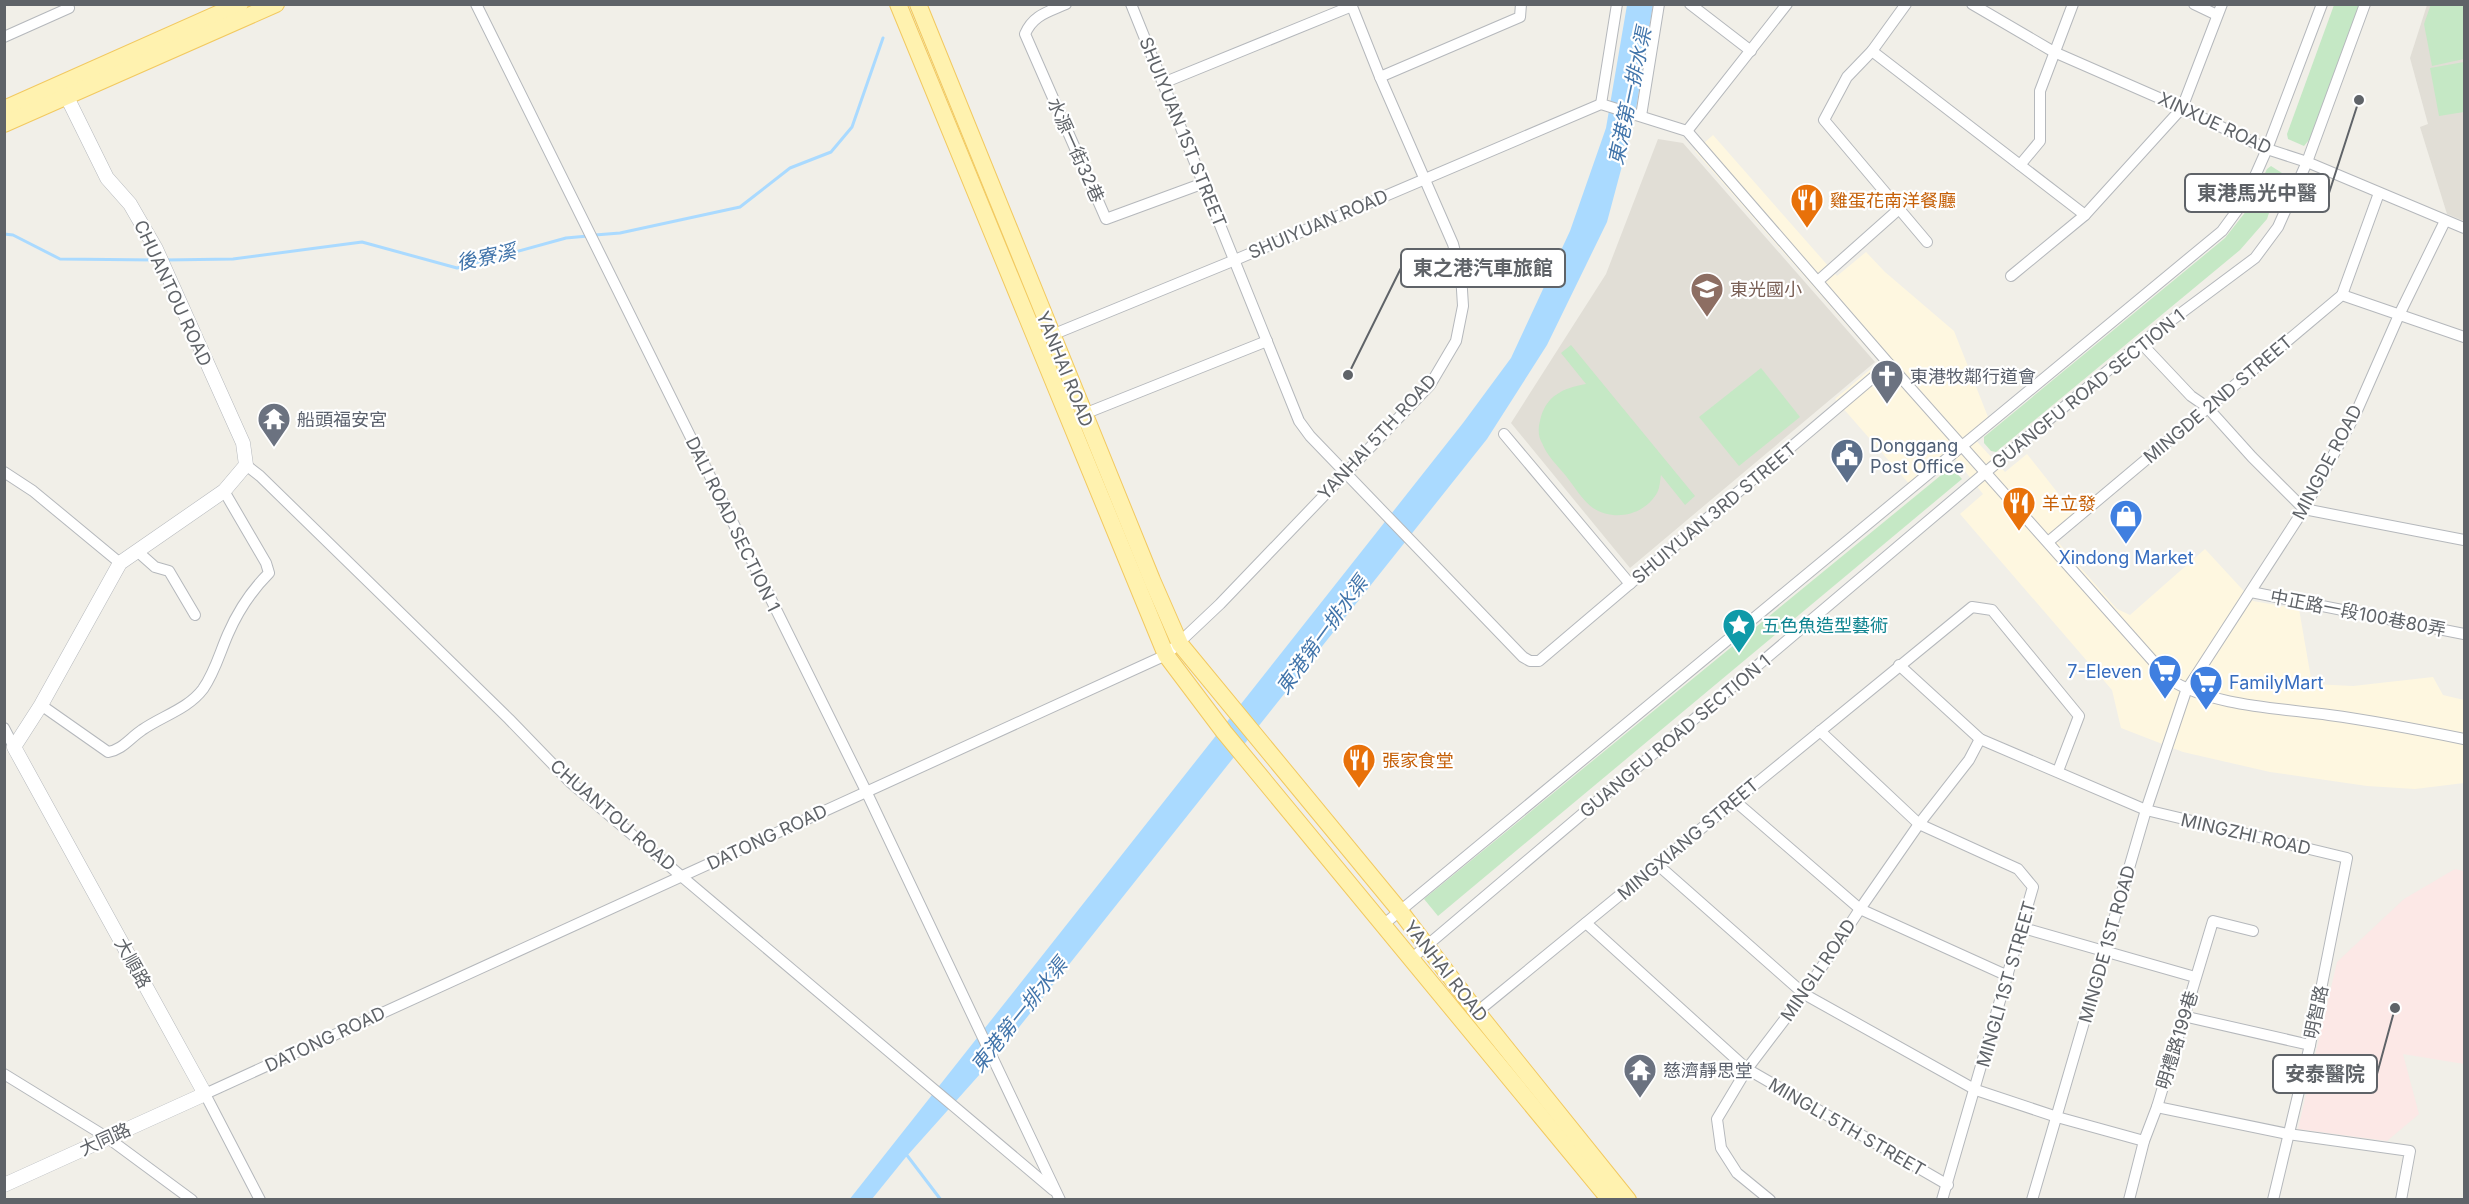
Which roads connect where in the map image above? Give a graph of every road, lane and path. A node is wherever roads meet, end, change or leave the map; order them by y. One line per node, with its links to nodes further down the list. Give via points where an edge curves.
1 (240, 4): 29 (main road)
2 (276, 4): 29 (main road)
3 (476, 4): 88 (street, DALI ROAD SECTION 1)
4 (898, 4): 54 (main road, YANHAI ROAD)
5 (918, 4): 52 (main road, YANHAI ROAD)
6 (1066, 4): 40 (street, 水源一街32巷, via 1038,16 1025,34 1106,219)
7 (1131, 4): 28 (street, SHUIYUAN 1ST STREET)
8 (1521, 4): 27 (street, via 1520,17)
9 (1617, 4): 30 (street)
10 (1659, 4): 33 (street)
11 (1690, 4): 24 (street)
12 (1787, 4): 24 (street)
13 (1906, 4): 25 (street)
14 (1972, 4): 26 (street, XINXUE ROAD)
15 (2073, 4): 26 (street)
16 (2194, 4): 22 (street)
17 (2222, 4): 22 (street)
18 (2322, 4): 36 (street, GUANGFU ROAD SECTION 1)
19 (2365, 4): 37 (street, GUANGFU ROAD SECTION 1)
20 (1351, 5): 27 (street, YANHAI 5TH ROAD); 28 (street)
21 (68, 6): 23 (street)
22 (2217, 15): 31 (street)
23 (4, 37)
24 (1752, 51): 35 (street)
25 (1872, 51): 38 (street); 42 (street, via 1847,77 1824,120)
26 (2054, 52): 31 (street, XINXUE ROAD); 38 (street, via 2040,91 2040,141)
27 (1380, 77): 39 (street, YANHAI 5TH ROAD)
28 (1163, 83): 40 (street, SHUIYUAN 1ST STREET)
29 (63, 90): 32 (main road); 34 (main road); 62 (street, CHUANTOU ROAD, via 107,178 130,204 156,249 243,443)
30 (1601, 104): 33 (street); 39 (street, SHUIYUAN ROAD)
31 (2182, 108): 36 (street, XINXUE ROAD); 43 (street)
32 (4, 109)
33 (1639, 116): 35 (street)
34 (4, 124)
35 (1687, 131): 49 (street)
36 (2267, 149): 37 (street, XINXUE ROAD); 61 (street, GUANGFU ROAD SECTION 1, via 2244,201 2222,231)
37 (2307, 162): 41 (street, XINXUE ROAD); 56 (street, GUANGFU ROAD SECTION 1, via 2278,227 2255,258)
38 (2020, 165): 43 (street)
39 (1426, 178): 47 (street, SHUIYUAN ROAD); 64 (street, YANHAI 5TH ROAD, via 1461,274 1462,306 1456,341 1430,384)
40 (1204, 183): 47 (street, SHUIYUAN 1ST STREET)
41 (2379, 193): 44 (street, XINXUE ROAD); 50 (street)
42 (1899, 209): 46 (street); 49 (street)
43 (2085, 215): 48 (street)
44 (2445, 221): 45 (street, XINXUE ROAD); 51 (street, MINGDE ROAD)
45 (2464, 228)
46 (1926, 243)
47 (1235, 260): 52 (street, SHUIYUAN ROAD); 55 (street, SHUIYUAN 1ST STREET)
48 (2011, 276)
49 (1818, 282): 57 (street)
50 (2342, 295): 51 (street); 58 (street, MINGDE 2ND STREET)
51 (2399, 315): 53 (street); 67 (street, MINGDE ROAD, via 2355,415)
52 (1052, 335): 54 (street, SHUIYUAN ROAD); 59 (main road, YANHAI ROAD)
53 (2464, 337)
54 (1035, 341): 77 (main road, YANHAI ROAD)
55 (1267, 341): 59 (street); 64 (street, SHUIYUAN 1ST STREET, via 1299,421)
56 (2141, 343): 58 (street, via 2191,396); 65 (street, GUANGFU ROAD SECTION 1)
57 (1889, 364): 61 (street); 72 (street, SHUIYUAN 3RD STREET)
58 (2207, 407): 67 (street); 69 (street, MINGDE 2ND STREET)
59 (1084, 414): 76 (main road, YANHAI ROAD)
60 (1503, 434): 72 (street)
61 (1962, 446): 65 (street); 95 (street, GUANGFU ROAD SECTION 1)
62 (246, 465): 66 (street); 93 (street, CHUANTOU ROAD, via 571,783)
63 (4, 472): 71 (street)
64 (1344, 472): 76 (street, YANHAI 5TH ROAD); 78 (street, SHUIYUAN 1ST STREET, via 1523,657)
65 (1986, 472): 69 (street); 100 (street, GUANGFU ROAD SECTION 1)
66 (224, 491): 70 (street); 81 (street, via 269,573 240,610 213,674 202,690 116,751 108,752)
67 (2304, 508): 68 (street); 73 (street, MINGDE ROAD)
68 (2464, 540)
69 (2048, 542): 80 (street, via 2169,679)
70 (136, 551): 71 (street); 74 (street, via 155,567 169,571)
71 (120, 563): 81 (street)
72 (1630, 584): 78 (street, SHUIYUAN 3RD STREET)
73 (2251, 592): 75 (street, 中正路一段100巷80弄); 80 (street, MINGDE ROAD)
74 (195, 615)
75 (2464, 633)
76 (1180, 644): 77 (street, YANHAI 5TH ROAD); 95 (main road, YANHAI ROAD)
77 (1166, 655): 88 (street, DATONG ROAD); 97 (main road, YANHAI ROAD, via 1224,732)
78 (1539, 661)
79 (1899, 665): 83 (street, MINGXIANG STREET); 84 (street); 87 (street, MINGXIANG STREET, via 1972,607 1992,610 2079,716)
80 (2186, 691): 85 (street); 90 (street, MINGDE 1ST ROAD)
81 (41, 705): 86 (street)
82 (4, 728): 86 (street, 大順路)
83 (1820, 731): 89 (street, MINGXIANG STREET); 91 (street, MINGLI 1ST STREET)
84 (1980, 739): 87 (street); 91 (street, MINGLI ROAD, via 1969,760)
85 (2464, 740)
86 (14, 747): 112 (street, 大順路)
87 (2058, 771): 90 (street)
88 (866, 791): 93 (street, DATONG ROAD); 120 (street, DALI ROAD SECTION 1)
89 (1734, 801): 92 (street, MINGXIANG STREET); 94 (street)
90 (2146, 810): 101 (street, MINGDE 1ST ROAD); 108 (street, MINGZHI ROAD, via 2347,858)
91 (1919, 824): 94 (street, MINGLI ROAD); 98 (street, MINGLI 1ST STREET, via 2018,869 2033,887)
92 (1658, 865): 96 (street, MINGXIANG STREET); 105 (street)
93 (683, 875): 112 (street, DATONG ROAD); 120 (street, CHUANTOU ROAD)
94 (1860, 909): 103 (street); 105 (street, MINGLI ROAD)
95 (1400, 911): 97 (street, GUANGFU ROAD SECTION 1); 100 (main road, YANHAI ROAD)
96 (1587, 923): 106 (street, MINGXIANG STREET); 109 (street, MINGLI 5TH STREET)
97 (1383, 925): 102 (main road, YANHAI ROAD)
98 (2023, 928): 101 (street); 103 (street, MINGLI 1ST STREET)
99 (2253, 931): 104 (street, 明禮路199巷, via 2213,921)
100 (1427, 946): 102 (street, GUANGFU ROAD SECTION 1); 106 (main road, YANHAI ROAD)
101 (2105, 951): 104 (street); 114 (street, MINGDE 1ST ROAD)
102 (1411, 959): 124 (main road, YANHAI ROAD)
103 (2008, 976): 111 (street, MINGLI 1ST STREET)
104 (2195, 977): 107 (street, 明禮路199巷)
105 (1804, 994): 109 (street, MINGLI ROAD); 111 (street)
106 (1477, 1012): 125 (main road, YANHAI ROAD)
107 (2184, 1016): 108 (street); 113 (street, 明禮路199巷)
108 (2310, 1045): 115 (street, 明智路)
109 (1747, 1069): 119 (street, MINGLI 5TH STREET); 126 (street, MINGLI ROAD, via 1717,1119 1721,1149 1737,1173)
110 (4, 1074): 116 (street)
111 (1976, 1090): 114 (street); 119 (street, MINGLI 1ST STREET)
112 (205, 1094): 116 (street, 大同路); 123 (street, 大順路)
113 (2157, 1107): 115 (street); 117 (street, 明禮路199巷)
114 (2057, 1117): 117 (street); 128 (street, MINGDE 1ST ROAD)
115 (2288, 1134): 129 (street, 明智路); 130 (street, via 2410,1151)
116 (108, 1138): 118 (street, 大同路); 122 (street)
117 (2144, 1141): 121 (street, 明禮路199巷)
118 (4, 1185)
119 (1948, 1185): 127 (street, MINGLI 1ST STREET)
120 (1059, 1197)
121 (2133, 1199)
122 (192, 1200)
123 (260, 1200)
124 (1610, 1200)
125 (1628, 1200)
126 (1770, 1200)
127 (1942, 1200)
128 (2032, 1200)
129 (2273, 1200)
130 (2402, 1200)

